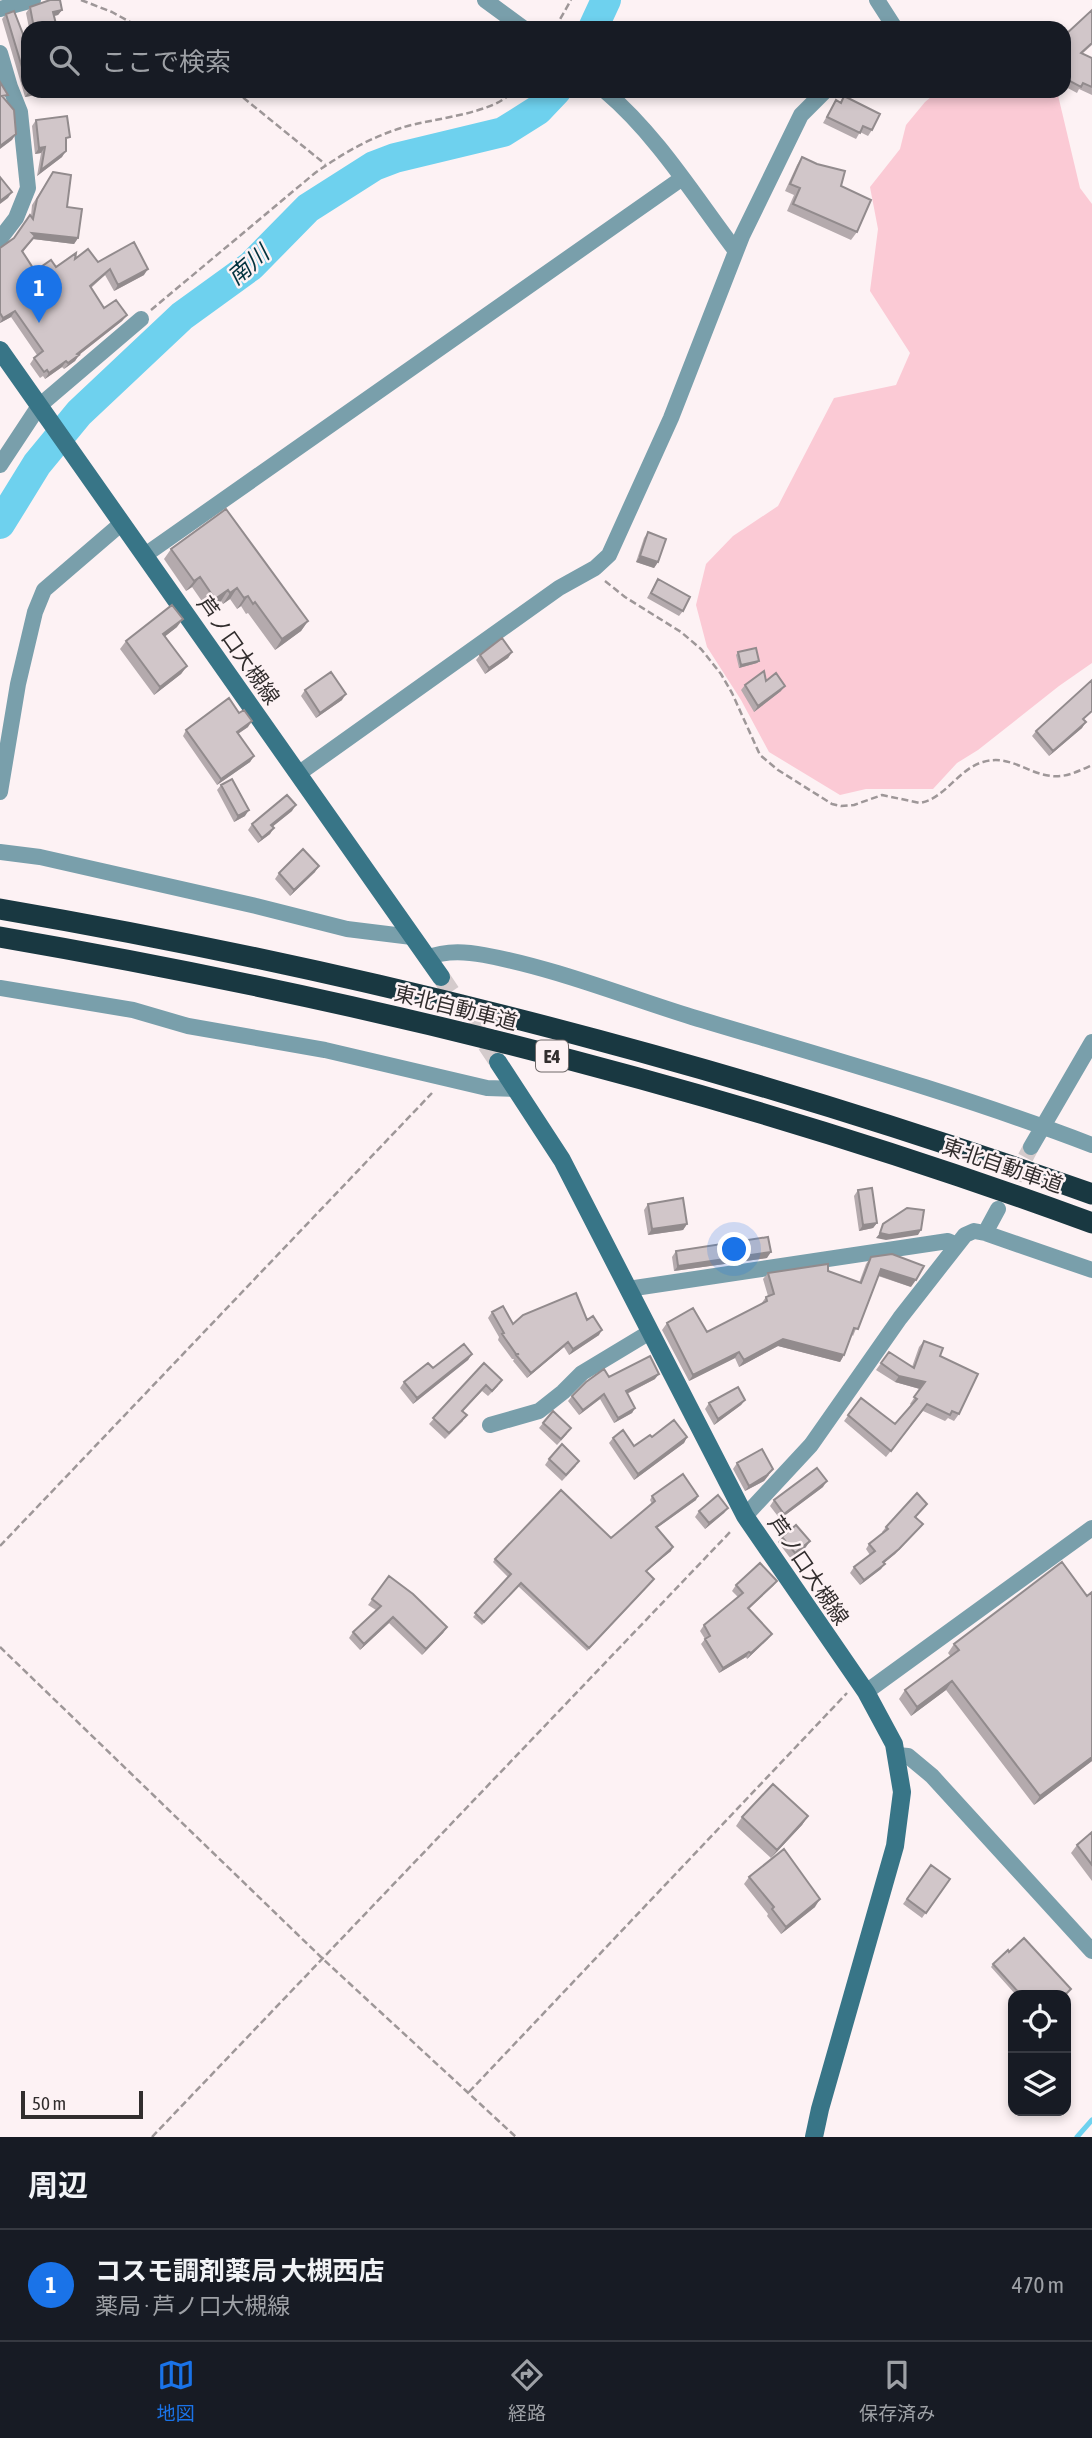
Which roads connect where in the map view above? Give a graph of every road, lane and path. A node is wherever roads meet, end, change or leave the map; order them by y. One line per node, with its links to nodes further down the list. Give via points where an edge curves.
1 (33, 0): 6 (street)
2 (81, 0): 7 (path)
3 (485, 0): 8 (street)
4 (571, 0): 9 (path)
5 (877, 0): 10 (street)
6 (0, 9)
7 (128, 21)
8 (514, 21)
9 (559, 21)
10 (890, 21)
11 (0, 53): 18 (street, via 20,112 28,188 16,218)
12 (244, 98): 16 (path)
13 (503, 98): 16 (path, via 402,127)
14 (614, 98): 17 (street)
15 (818, 98): 19 (street, via 802,115)
16 (326, 165): 20 (path)
17 (681, 179): 19 (street); 25 (street)
18 (0, 239)
19 (736, 251): 26 (street, via 629,514 609,555)
20 (141, 319): 22 (street)
21 (0, 350): 22 (main road, 芦ノ口大槻線)
22 (41, 410): 23 (street); 24 (main road, 芦ノ口大槻線)
23 (0, 465)
24 (122, 523): 25 (main road, 芦ノ口大槻線); 29 (street, via 44,590 18,684)
25 (145, 555): 28 (main road, 芦ノ口大槻線)
26 (595, 568): 27 (path, via 615,591 701,649 732,693 760,755 832,804 854,805 882,795 920,803 984,761 1010,761 1048,776 1068,775); 28 (street, via 559,588)
27 (1092, 765)
28 (298, 774): 33 (main road, 芦ノ口大槻線)
29 (0, 792)
30 (0, 852): 33 (street, via 81,866 347,929)
31 (0, 909): 44 (highway, 東北自動車道 / E4, via 379,984 566,1030 867,1117)
32 (0, 937): 46 (highway, 東北自動車道 / E4, via 243,983 558,1057 855,1142)
33 (412, 937): 34 (main road, 芦ノ口大槻線)
34 (427, 958): 35 (main road, 芦ノ口大槻線); 41 (street, via 440,952 462,952 536,968)
35 (441, 976)
36 (0, 988): 39 (street, via 133,1010 188,1027 325,1051)
37 (1092, 1042): 41 (street)
38 (498, 1062): 40 (main road, 芦ノ口大槻線)
39 (445, 1079): 40 (street, via 487,1088); 55 (path)
40 (516, 1088): 50 (main road, 芦ノ口大槻線, via 562,1160)
41 (1042, 1125): 42 (street); 43 (street)
42 (1092, 1144)
43 (1031, 1147)
44 (1092, 1194)
45 (998, 1209): 47 (street)
46 (1092, 1223)
47 (985, 1233): 48 (street, via 974,1231); 49 (street)
48 (956, 1244): 50 (street, via 948,1241); 53 (street, via 811,1445)
49 (1092, 1269)
50 (628, 1289): 51 (main road, 芦ノ口大槻線)
51 (650, 1332): 52 (street, via 582,1373 538,1411); 53 (main road, 芦ノ口大槻線)
52 (490, 1425)
53 (745, 1516): 57 (main road, 芦ノ口大槻線); 60 (path)
54 (1092, 1528): 57 (street)
55 (0, 1546)
56 (0, 1647): 60 (path)
57 (862, 1687): 58 (main road, 芦ノ口大槻線, via 889,1731); 61 (path)
58 (897, 1755): 59 (street, via 908,1756 932,1776); 64 (main road, 芦ノ口大槻線, via 902,1792 895,1846)
59 (1092, 1951)
60 (323, 1959): 61 (path); 62 (path)
61 (469, 2092): 63 (path)
62 (152, 2137)
63 (516, 2137)
64 (814, 2137)

